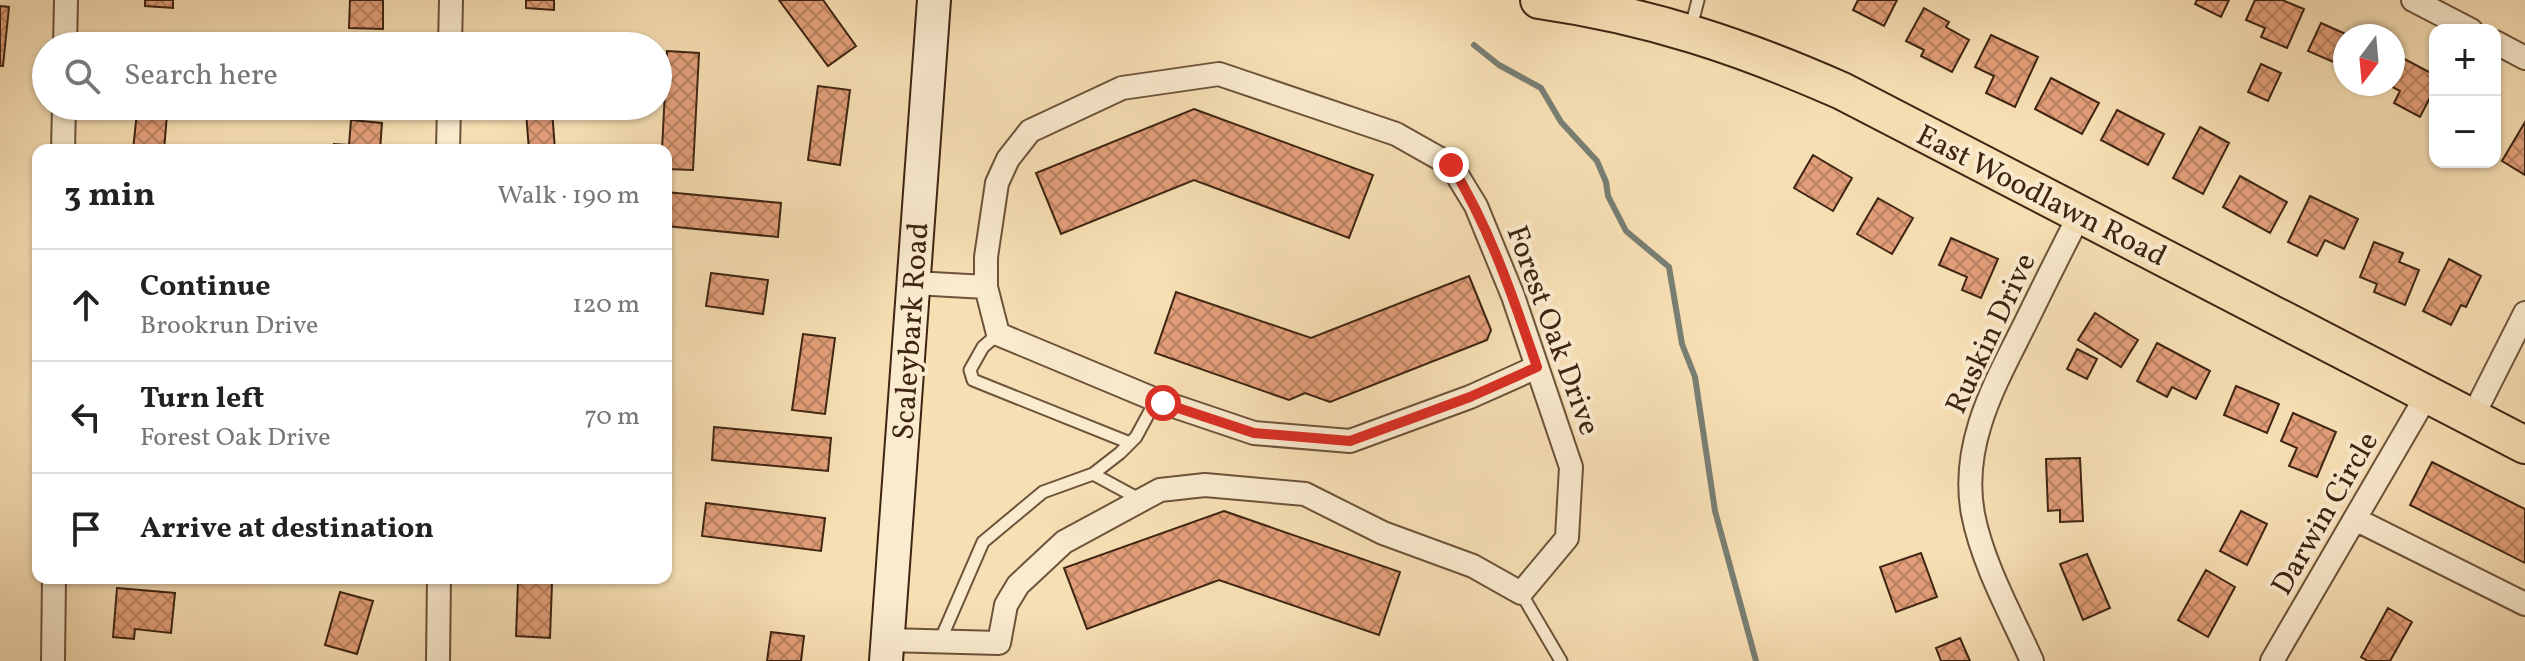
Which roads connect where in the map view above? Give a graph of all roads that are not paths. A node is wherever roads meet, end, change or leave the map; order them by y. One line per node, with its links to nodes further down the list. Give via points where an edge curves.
1 (66, 0): 8 (street)
2 (451, 0): 9 (street)
3 (934, 0): 17 (street, Scaleybark Road)
4 (1539, 0): 6 (main road, East Woodlawn Road)
5 (2413, 0): 7 (street)
6 (1694, 16): 16 (main road, East Woodlawn Road)
7 (2459, 24)
8 (65, 32)
9 (450, 32)
10 (2501, 45): 11 (street)
11 (2525, 58)
12 (64, 120): 14 (street)
13 (449, 120): 15 (street)
14 (63, 144)
15 (448, 144)
16 (2080, 214): 22 (main road, East Woodlawn Road); 39 (street, Ruskin Drive, via 1983,411 1971,455 1970,487 1981,546)
17 (914, 283): 18 (street); 35 (street, Scaleybark Road)
18 (986, 287): 20 (street, Forest Oak Drive); 21 (street, Forest Oak Drive, via 997,183 1030,131 1122,88 1219,74 1396,134 1451,165 1476,206)
19 (2525, 313): 24 (street)
20 (998, 334): 23 (street); 25 (lane, via 970,370 973,380)
21 (1537, 367): 23 (street, via 1350,441 1254,433); 32 (street, Forest Oak Drive, via 1571,467 1568,524 1567,538)
22 (2427, 395): 24 (main road, East Woodlawn Road); 29 (street, Darwin Circle)
23 (1156, 400): 25 (lane)
24 (2472, 418): 26 (main road, East Woodlawn Road)
25 (1130, 443): 27 (lane)
26 (2525, 445)
27 (1093, 474): 28 (lane); 34 (lane, via 1043,492 983,542)
28 (1141, 500): 32 (street, via 1160,490 1205,485 1305,494 1383,533 1473,566); 34 (street, via 1064,542 1018,585 1006,605 999,647)
29 (2355, 519): 33 (street); 40 (street, Darwin Circle)
30 (54, 584): 36 (street)
31 (439, 584): 37 (street)
32 (1521, 593): 38 (lane)
33 (2525, 604)
34 (940, 642): 35 (street)
35 (886, 650)
36 (53, 661)
37 (438, 661)
38 (1561, 661)
39 (2032, 661)
40 (2272, 661)

